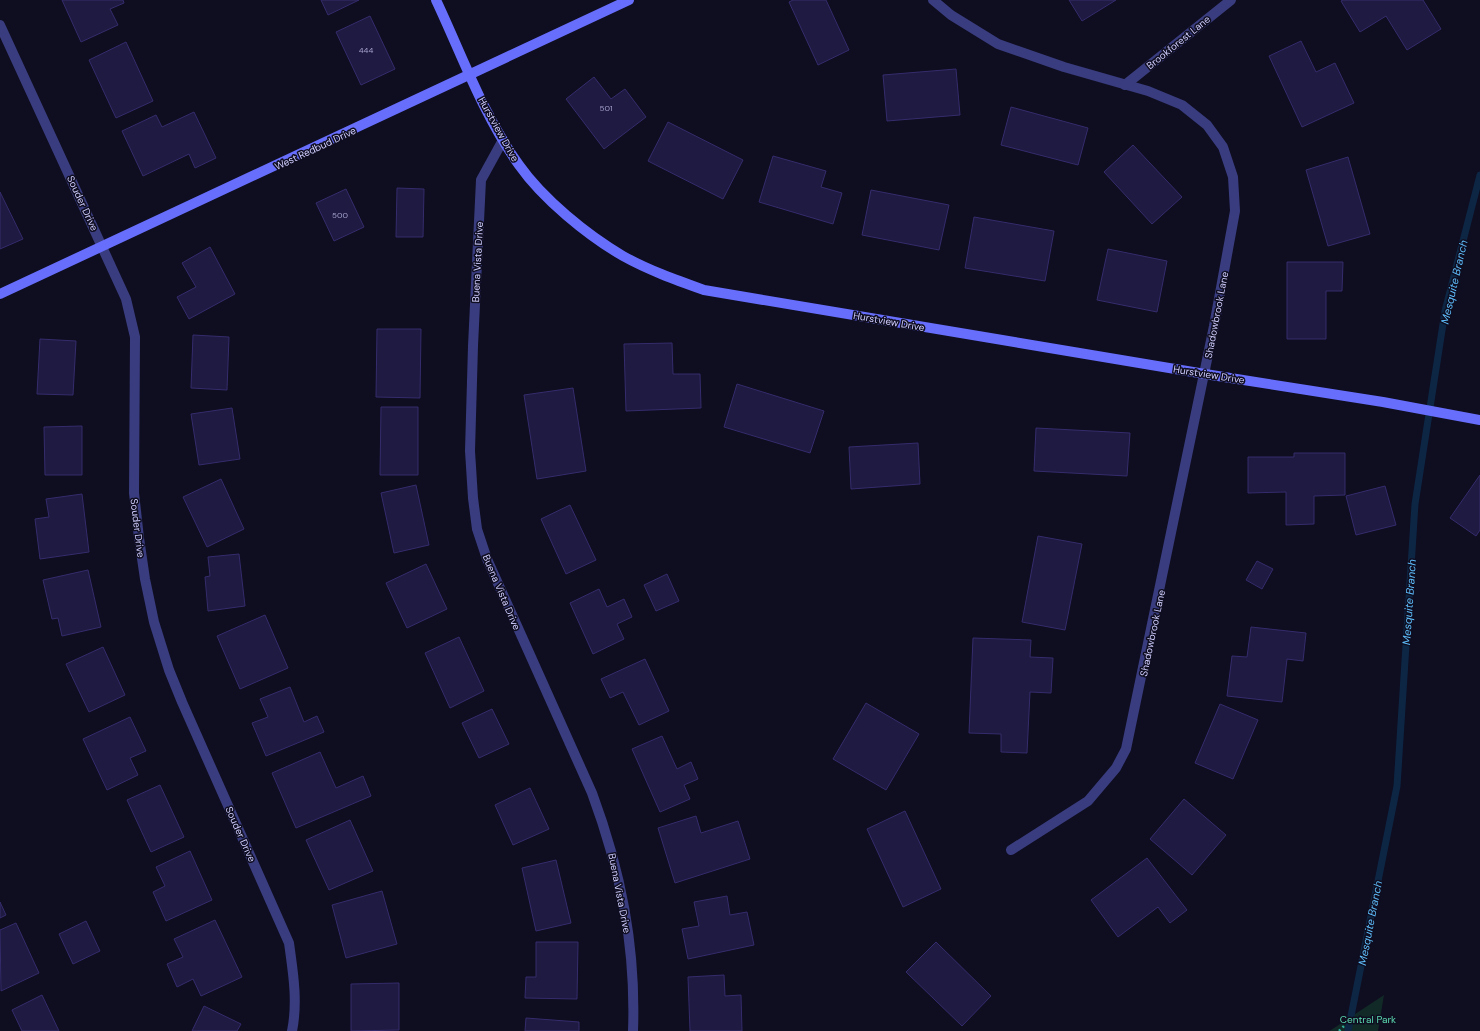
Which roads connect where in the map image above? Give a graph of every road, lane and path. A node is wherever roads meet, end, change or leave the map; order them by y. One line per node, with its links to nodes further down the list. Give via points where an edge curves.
1 (436, 0): 6 (street, Hurstview Drive)
2 (629, 0): 6 (street, West Redbud Drive)
3 (933, 0): 7 (street, Shadowbrook Lane, via 951,15 998,44)
4 (1231, 0): 7 (street, Brookforest Lane)
5 (0, 25): 9 (street, Souder Drive)
6 (470, 76): 8 (street, Hurstview Drive); 9 (street, West Redbud Drive)
7 (1125, 85): 11 (street, Shadowbrook Lane, via 1182,105 1207,125 1223,147 1233,178 1235,211)
8 (503, 140): 11 (street, Hurstview Drive, via 519,166 548,198 584,229 622,255 671,279 704,290); 16 (street, Buena Vista Drive, via 482,180 470,451 476,521 487,559 592,793 606,831 617,868 629,942)
9 (103, 246): 10 (street, West Redbud Drive); 15 (street, Souder Drive, via 126,299 135,337 134,493 145,580 154,622 182,702 289,943 294,982)
10 (0, 294)
11 (1205, 374): 12 (street, Hurstview Drive); 13 (street, Shadowbrook Lane, via 1126,749 1116,768 1088,801)
12 (1475, 419)
13 (1010, 850)
14 (1346, 1024): 17 (path)
15 (292, 1031)
16 (633, 1031)
17 (1339, 1031)

